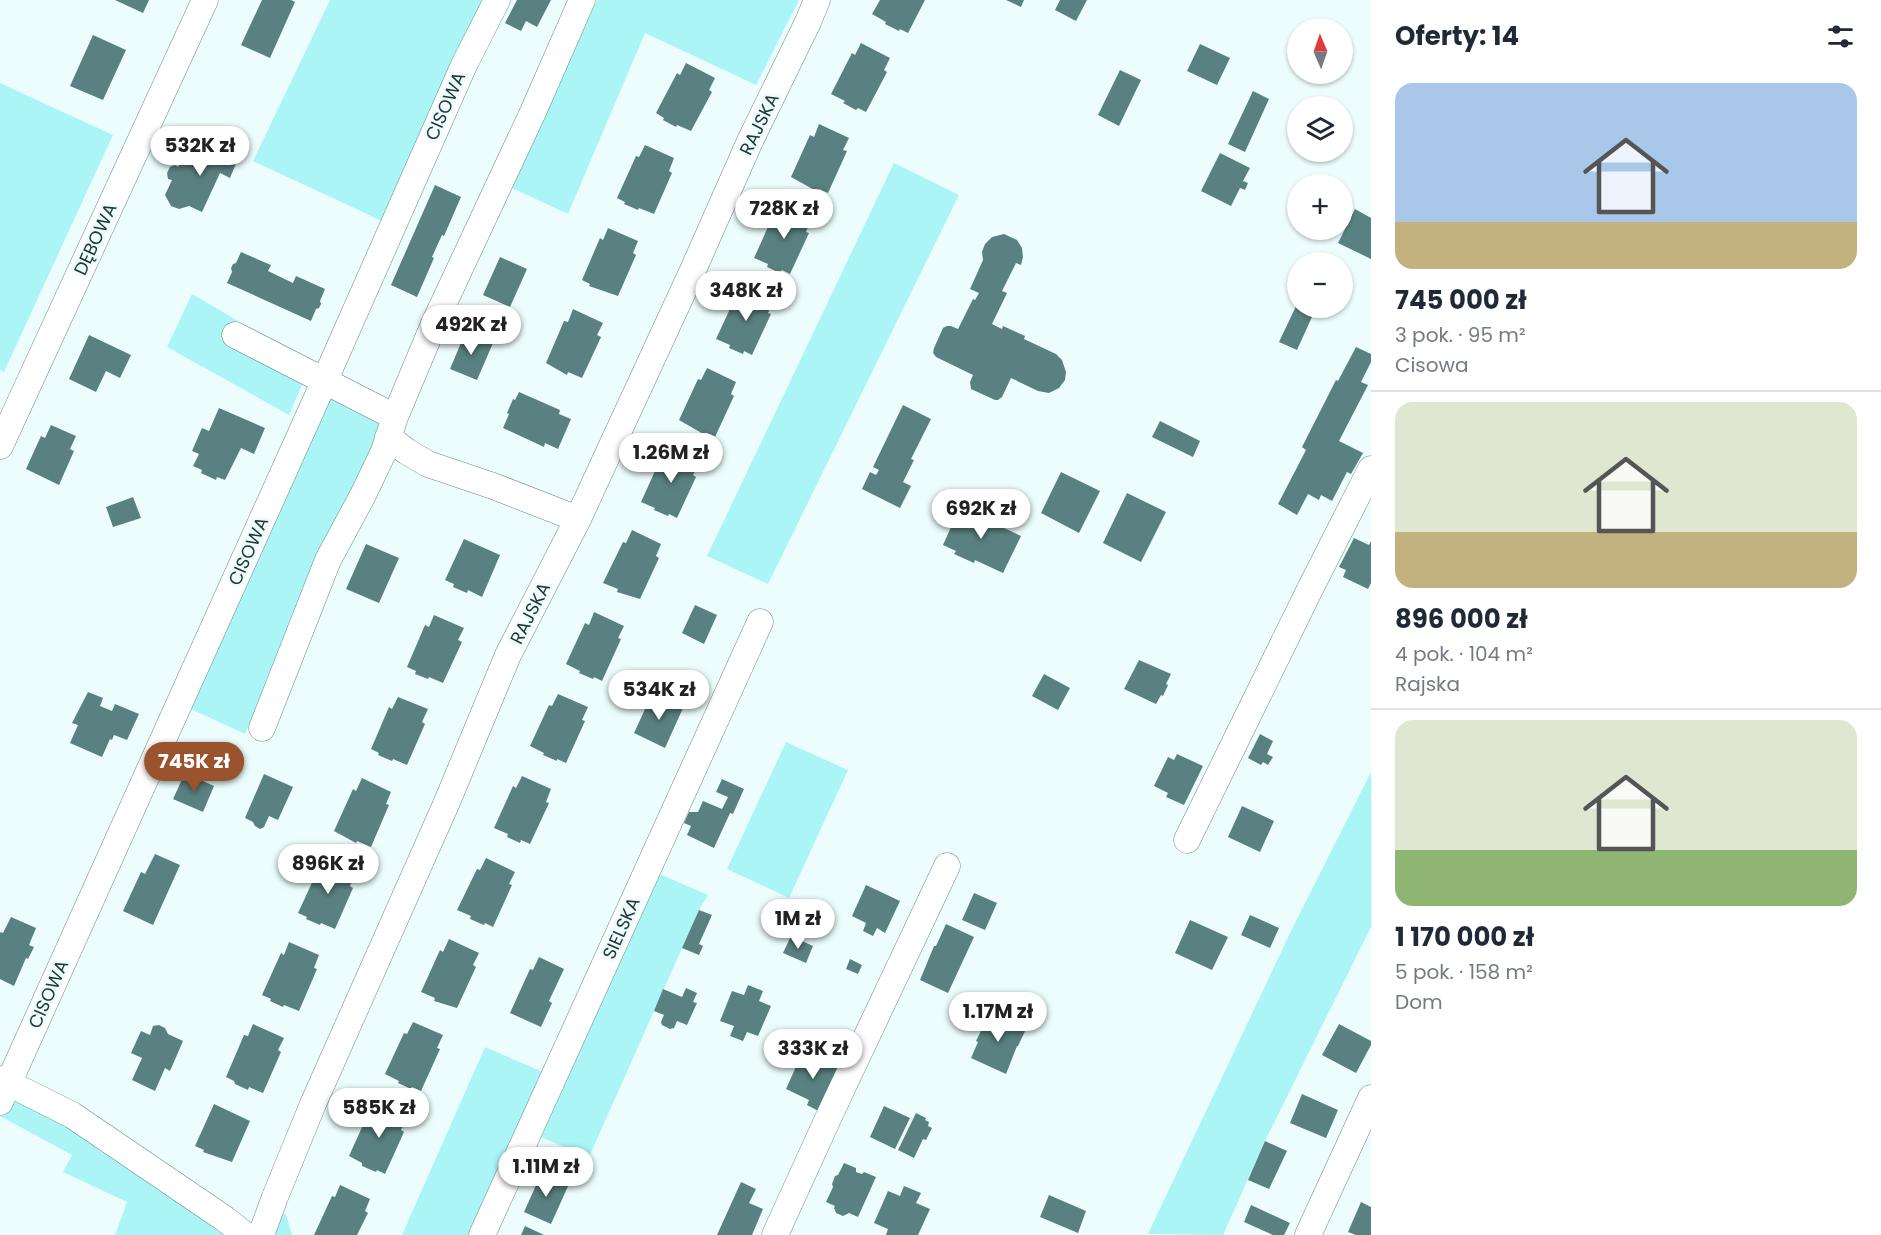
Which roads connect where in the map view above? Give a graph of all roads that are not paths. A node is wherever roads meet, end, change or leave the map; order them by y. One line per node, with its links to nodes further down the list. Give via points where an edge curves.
1 (205, 0): 8 (street, DĘBOWA)
2 (496, 0): 6 (street, CISOWA)
3 (582, 0): 7 (street, via 434,324)
4 (818, 0): 10 (street, RAJSKA)
5 (235, 335): 6 (street)
6 (324, 382): 7 (street); 15 (street, CISOWA)
7 (392, 427): 10 (street, via 406,451 428,464); 12 (street, via 363,495 328,560)
8 (0, 446)
9 (1371, 469): 13 (street)
10 (578, 519): 18 (street, RAJSKA, via 508,655 313,1104)
11 (760, 622): 19 (street, SIELSKA)
12 (262, 728)
13 (1187, 840)
14 (947, 866): 20 (street)
15 (3, 1088): 17 (street, via 72,1115)
16 (1371, 1098): 21 (street)
17 (245, 1235)
18 (261, 1235)
19 (482, 1235)
20 (775, 1235)
21 (1308, 1235)

